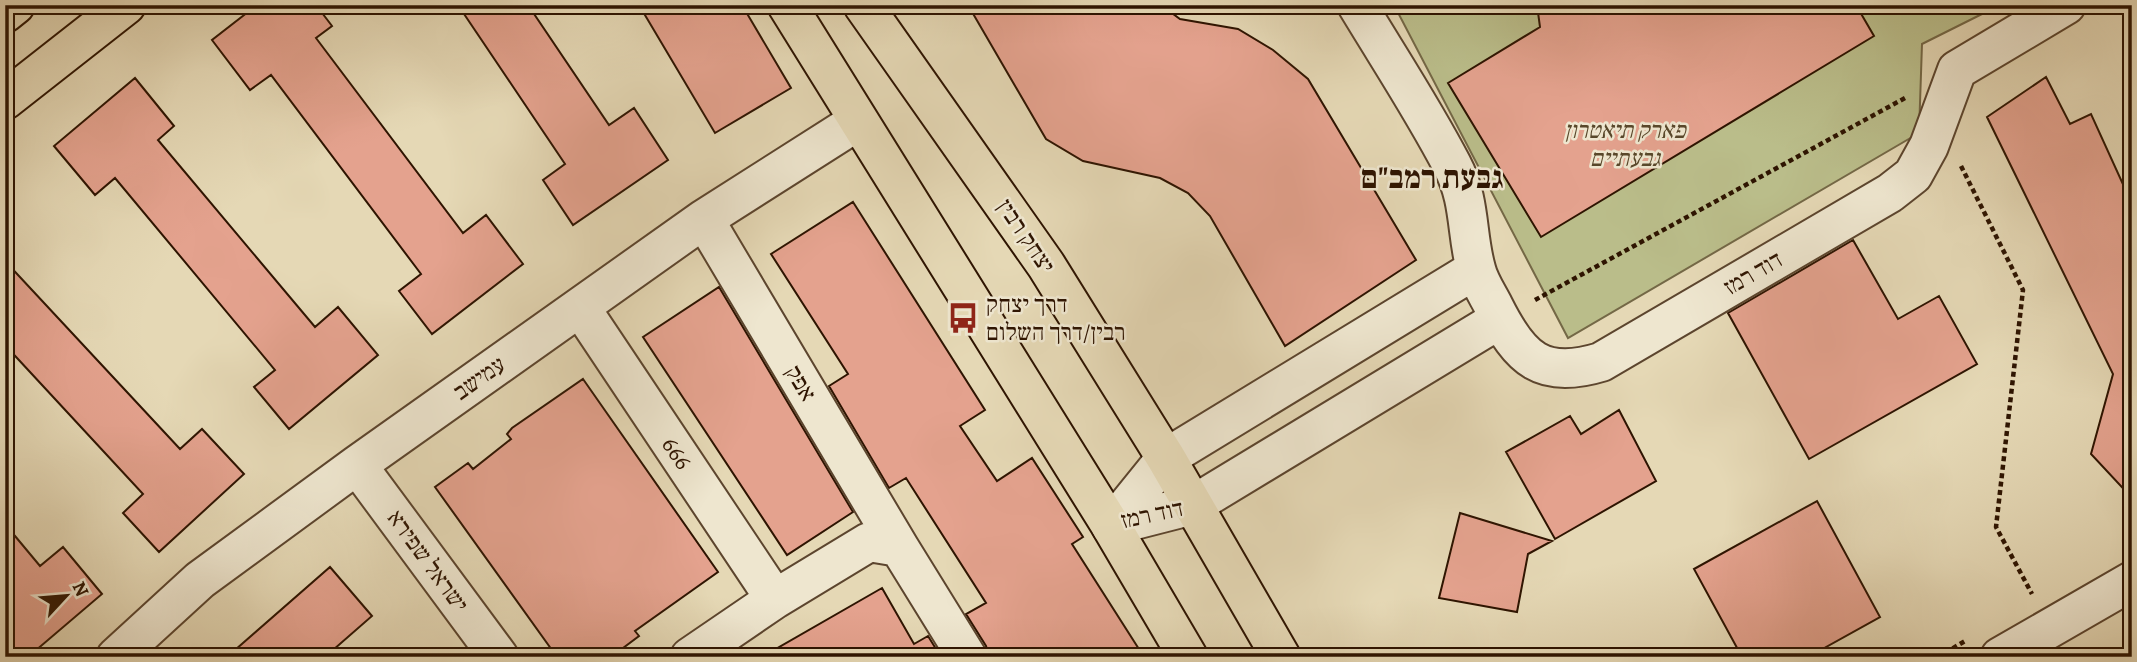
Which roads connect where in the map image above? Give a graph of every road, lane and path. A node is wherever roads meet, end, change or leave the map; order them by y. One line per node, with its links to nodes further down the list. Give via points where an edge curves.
1 (15, 5): 7 (main road)
2 (126, 5): 10 (main road)
3 (786, 5): 11 (main road)
4 (863, 5): 17 (main road, יצחק רבין, via 1024,230)
5 (1357, 5): 14 (street, via 1454,167 1469,215)
6 (2066, 5): 8 (street)
7 (5, 13)
8 (2024, 16): 9 (street)
9 (1956, 70): 16 (path); 16 (street, דוד רמז, via 1929,146 1913,175 1890,193 1601,362 1574,371 1545,368 1525,357)
10 (5, 100)
11 (858, 121): 13 (street, עמישב); 20 (main road)
12 (1959, 161): 24 (path, via 2023,290 1996,527)
13 (704, 219): 15 (street, עמישב); 21 (street, אפק)
14 (1476, 269): 16 (street); 17 (street, דוד רמז)
15 (580, 307): 18 (street, עמישב); 23 (street, 666)
16 (1500, 319): 19 (street, דוד רמז)
17 (1166, 458): 19 (main road, יצחק רבין); 20 (street, דוד רמז)
18 (357, 465): 26 (street, עמישב, via 200,580); 27 (street, ישראל שפירא)
19 (1193, 505): 20 (street, דוד רמז); 31 (main road, יצחק רבין)
20 (1111, 526): 30 (main road)
21 (899, 547): 23 (street, via 869,542); 29 (street, אפק)
22 (2132, 581): 25 (street)
23 (775, 599): 28 (street)
24 (2034, 599)
25 (1985, 647): 32 (path)
26 (116, 657)
27 (499, 657)
28 (690, 657)
29 (967, 657)
30 (1188, 657)
31 (1281, 657)
32 (1938, 657)

